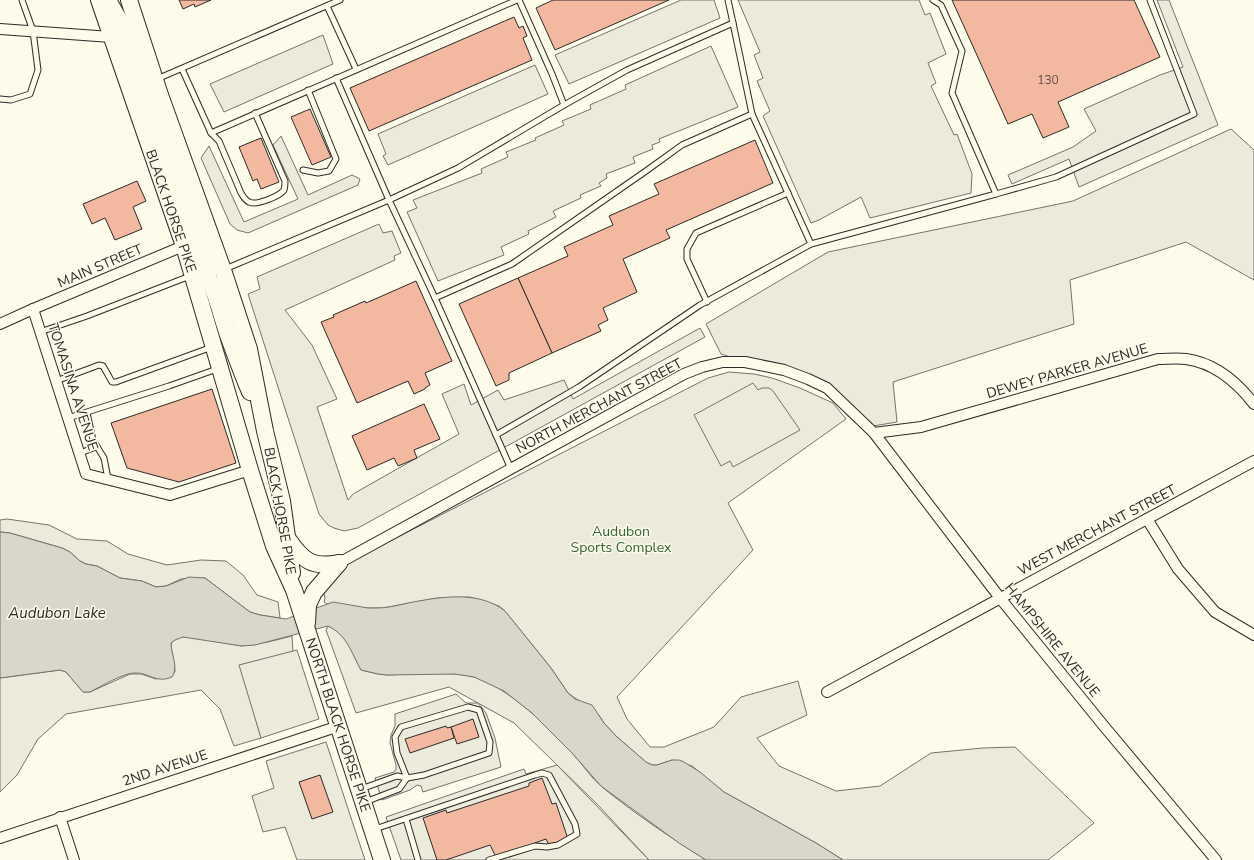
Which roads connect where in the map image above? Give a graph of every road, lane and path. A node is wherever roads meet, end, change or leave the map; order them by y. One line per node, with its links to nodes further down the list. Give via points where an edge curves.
1 (22, 0): 13 (lane)
2 (99, 0): 14 (main road, BLACK HORSE PIKE)
3 (108, 0): 29 (main road, via 127,34)
4 (129, 0): 18 (main road, BLACK HORSE PIKE)
5 (340, 0): 10 (lane)
6 (518, 0): 16 (lane); 21 (lane)
7 (728, 0): 11 (lane)
8 (933, 0): 27 (lane, via 942,5 962,51 952,93)
9 (1150, 0): 27 (lane, via 1194,114 1056,176)
10 (327, 6): 15 (lane); 16 (lane)
11 (733, 23): 21 (lane, via 627,70); 23 (lane)
12 (0, 28): 13 (street)
13 (33, 31): 14 (street); 20 (lane, via 38,70 30,94 11,100)
14 (111, 38): 29 (main road, BLACK HORSE PIKE)
15 (182, 69): 18 (lane); 24 (lane)
16 (356, 69): 17 (lane)
17 (336, 78): 19 (lane); 28 (lane)
18 (155, 80): 29 (main road, BLACK HORSE PIKE)
19 (308, 90): 22 (lane); 25 (lane, via 336,159 329,171 324,173)
20 (0, 99)
21 (564, 105): 28 (lane, via 458,168)
22 (255, 114): 24 (lane); 24 (lane, via 285,186 281,192 261,203 249,202 245,198 219,141)
23 (752, 114): 26 (lane); 32 (lane, via 682,145 512,264)
24 (211, 133)
25 (303, 170)
26 (788, 193): 30 (lane); 33 (lane, via 696,233 688,249 687,259)
27 (996, 194): 30 (lane)
28 (389, 200): 31 (lane); 32 (lane)
29 (197, 241): 31 (main road, BLACK HORSE PIKE); 31 (main road, via 198,259); 34 (street, MAIN STREET)
30 (811, 244): 33 (lane)
31 (204, 275): 36 (lane); 37 (main road, BLACK HORSE PIKE); 52 (main road, BLACK HORSE PIKE, via 249,349 282,501)
32 (435, 298): 44 (lane)
33 (707, 302): 44 (lane, via 579,387)
34 (33, 309): 35 (street, MAIN STREET); 36 (street, TOMASINA AVENUE)
35 (0, 324)
36 (40, 332): 39 (street, TOMASINA AVENUE)
37 (214, 346): 38 (main road, BLACK HORSE PIKE); 39 (lane, via 116,382 112,382 103,366 99,365)
38 (220, 368): 41 (lane); 49 (main road, BLACK HORSE PIKE)
39 (56, 381): 42 (street, TOMASINA AVENUE)
40 (1254, 404): 43 (street, DEWEY PARKER AVENUE, via 1224,373 1200,361 1158,359 921,427)
41 (87, 413): 42 (lane); 45 (lane)
42 (68, 418): 46 (street, TOMASINA AVENUE)
43 (874, 433): 48 (street, NORTH MERCHANT STREET, via 828,388 784,370 745,362 723,362 684,374); 55 (street, HAMPSHIRE AVENUE)
44 (496, 435): 48 (lane)
45 (96, 447): 46 (lane); 50 (lane, via 104,458)
46 (80, 453): 50 (street, TOMASINA AVENUE, via 86,474)
47 (1254, 461): 51 (street, WEST MERCHANT STREET)
48 (511, 469): 53 (street, NORTH MERCHANT STREET)
49 (250, 470): 50 (street, via 170,495); 54 (main road, BLACK HORSE PIKE, via 274,546)
50 (108, 479)
51 (1147, 519): 55 (street, WEST MERCHANT STREET); 57 (street, via 1178,569 1215,612)
52 (287, 538): 53 (main road, via 298,555 311,563 325,566); 54 (main road, BLACK HORSE PIKE)
53 (339, 563): 56 (main road)
54 (294, 590): 56 (main road, NORTH BLACK HORSE PIKE)
55 (1000, 598): 58 (street, WEST MERCHANT STREET); 70 (street, HAMPSHIRE AVENUE)
56 (304, 606): 59 (main road, NORTH BLACK HORSE PIKE, via 307,629)
57 (1254, 635)
58 (827, 692)
59 (339, 726): 61 (main road, NORTH BLACK HORSE PIKE); 62 (street, 2ND AVENUE)
60 (407, 778): 60 (lane, via 397,753 395,737 401,728 468,707 479,710 490,742 489,753 424,775); 61 (lane, via 397,776); 61 (lane, via 399,789)
61 (362, 796): 64 (main road, NORTH BLACK HORSE PIKE)
62 (60, 817): 65 (street, 2ND AVENUE); 66 (street)
63 (406, 818): 64 (lane); 68 (lane); 69 (lane, via 536,774 549,775 575,824 576,834 558,845 535,846)
64 (372, 830): 67 (main road, NORTH BLACK HORSE PIKE)
65 (0, 838)
66 (74, 860)
67 (382, 860)
68 (418, 860)
69 (489, 860)
70 (1216, 860)

